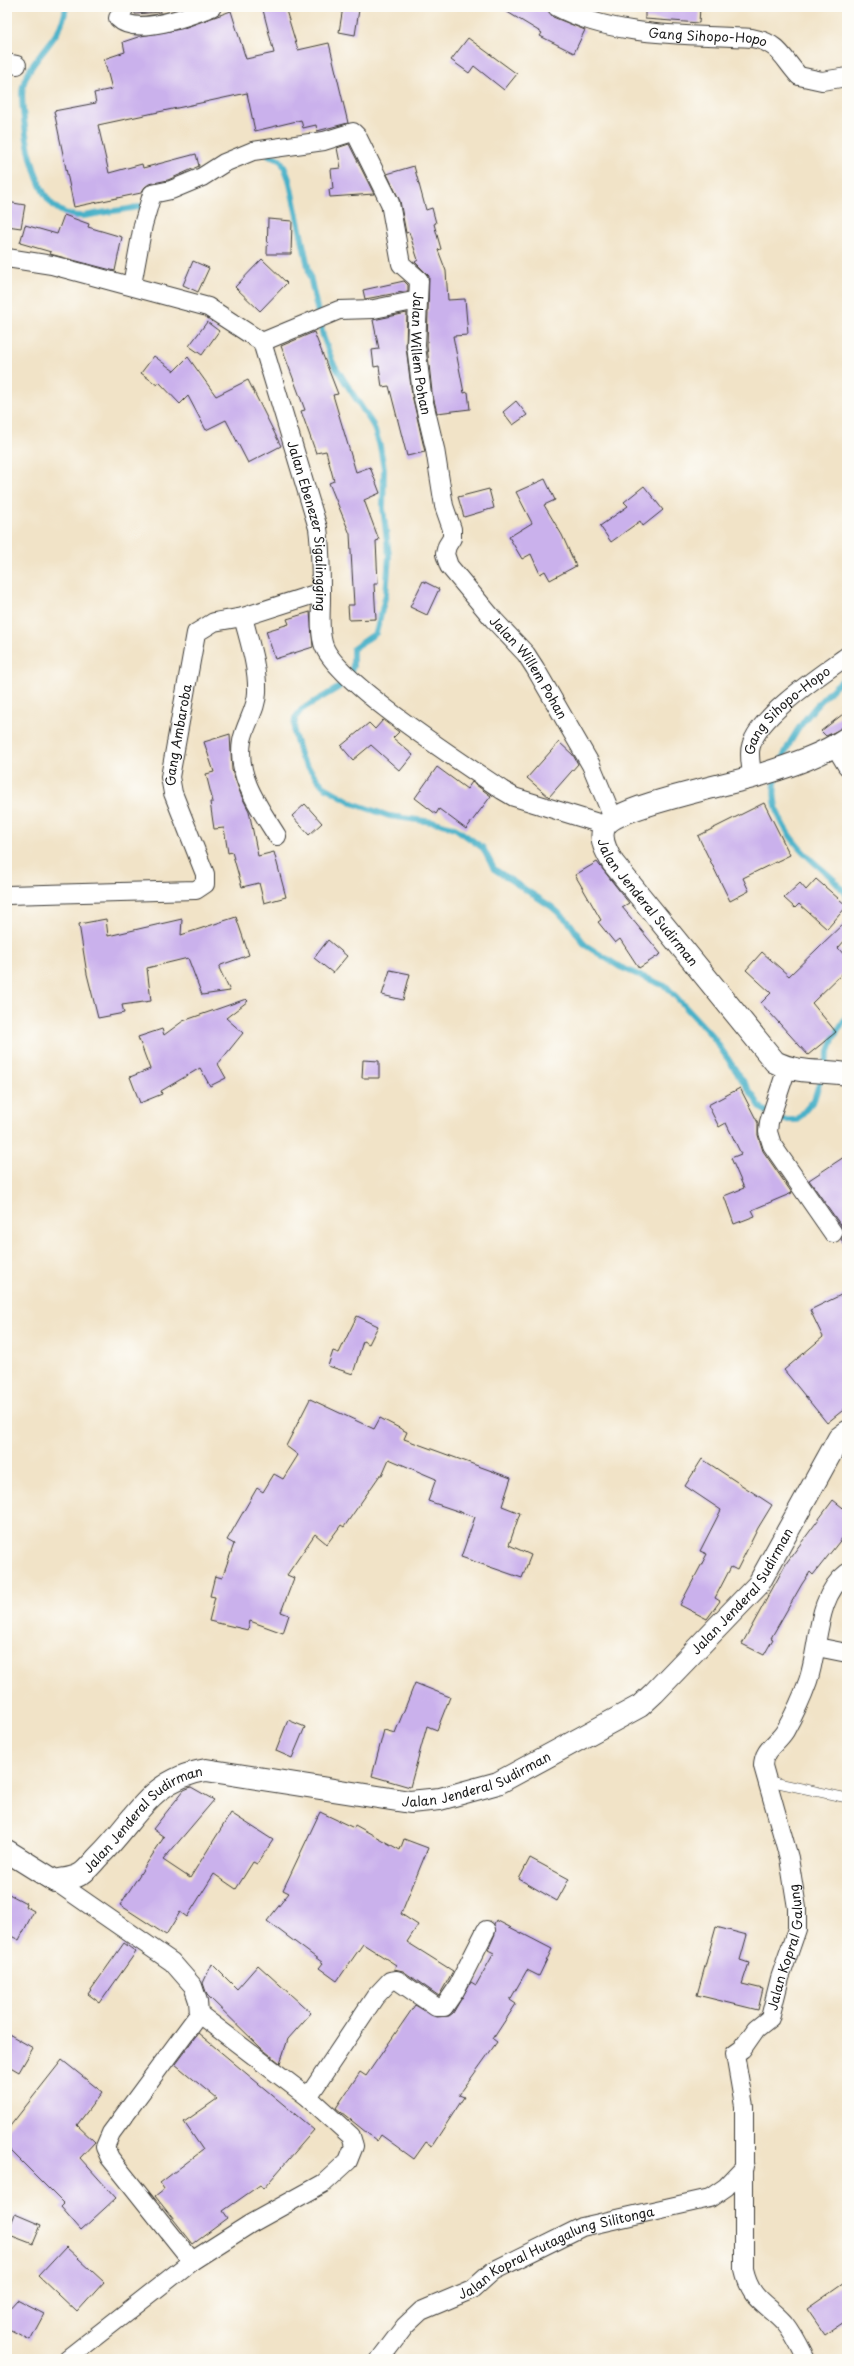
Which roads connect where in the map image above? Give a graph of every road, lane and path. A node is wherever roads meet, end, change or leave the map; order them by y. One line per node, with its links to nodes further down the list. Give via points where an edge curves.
1 (123, 7): 2 (street, via 118,18 131,25 172,22)
2 (212, 7)
3 (556, 7): 4 (street, Gang Sihopo-Hopo, via 601,24 646,32 766,40 778,48 799,76 822,81)
4 (847, 77)
5 (7, 258): 6 (street, via 52,265)
6 (132, 285): 7 (street, Jalan Willem Pohan, via 143,225 152,194 202,177 224,162 253,151 324,141 353,132 390,203 401,264 419,280); 8 (street, via 208,306)
7 (418, 300): 8 (street, via 374,310 339,310); 15 (street, Jalan Willem Pohan, via 416,346 422,394 435,449 444,506 452,529 452,538 445,554 449,566 526,654 535,668 591,765)
8 (262, 342): 9 (street, Jalan Ebenezer Sigalingging, via 318,528)
9 (321, 592): 10 (street, Gang Ambaroba); 15 (street, Jalan Ebenezer Sigalingging, via 323,645 337,668 360,688 514,797)
10 (243, 617): 16 (street, via 252,649 257,692 242,741 242,764 247,785); 17 (street, Gang Ambaroba, via 214,622 196,633 170,777 172,793 205,874 205,884 196,890)
11 (847, 656): 14 (street, Gang Sihopo-Hopo, via 810,683 760,727 750,747)
12 (834, 746): 13 (street); 14 (main road, Jalan Jenderal Sudirman)
13 (847, 766)
14 (757, 776): 15 (main road, Jalan Jenderal Sudirman, via 674,797)
15 (609, 822): 18 (main road, Jalan Jenderal Sudirman, via 602,832 603,842 613,863 766,1052 775,1062)
16 (277, 836)
17 (7, 895)
18 (794, 1070): 19 (main road); 20 (street, via 777,1098 768,1132 772,1145)
19 (843, 1073)
20 (833, 1233)
21 (847, 1432): 28 (main road, Jalan Jenderal Sudirman, via 840,1438 758,1585 640,1706 498,1783 440,1799 410,1802 206,1770 187,1773 169,1781 145,1802 114,1842 80,1875)
22 (847, 1573): 23 (street, Jalan Kopral Galung, via 829,1595 820,1622)
23 (817, 1647): 24 (street); 25 (street, Jalan Kopral Galung, via 798,1706 784,1733 766,1751 763,1758 763,1766)
24 (847, 1653)
25 (769, 1781): 26 (lane); 32 (street, Jalan Kopral Galung, via 789,1858 797,1908 797,1929 780,1978 770,2018 756,2029 735,2054 744,2106)
26 (847, 1798)
27 (7, 1851): 28 (main road)
28 (55, 1881): 30 (street, via 172,1962 193,1986)
29 (486, 1930): 31 (street, via 455,1991 444,2006 436,2007 397,1980 390,1981 375,1997)
30 (199, 2014): 31 (street); 33 (street, via 111,2133 105,2147 110,2158)
31 (308, 2097): 33 (street, via 351,2136 354,2146 348,2161 324,2183 250,2224)
32 (745, 2167): 35 (street, Jalan Kopral Hutagalung Silitonga, via 726,2187 710,2198 582,2226 493,2271 473,2289 421,2311 405,2326); 36 (street, Jalan Kopral Galung, via 742,2238 746,2281 765,2307 785,2322)
33 (192, 2261): 34 (street)
34 (67, 2359)
35 (380, 2359)
36 (806, 2359)

